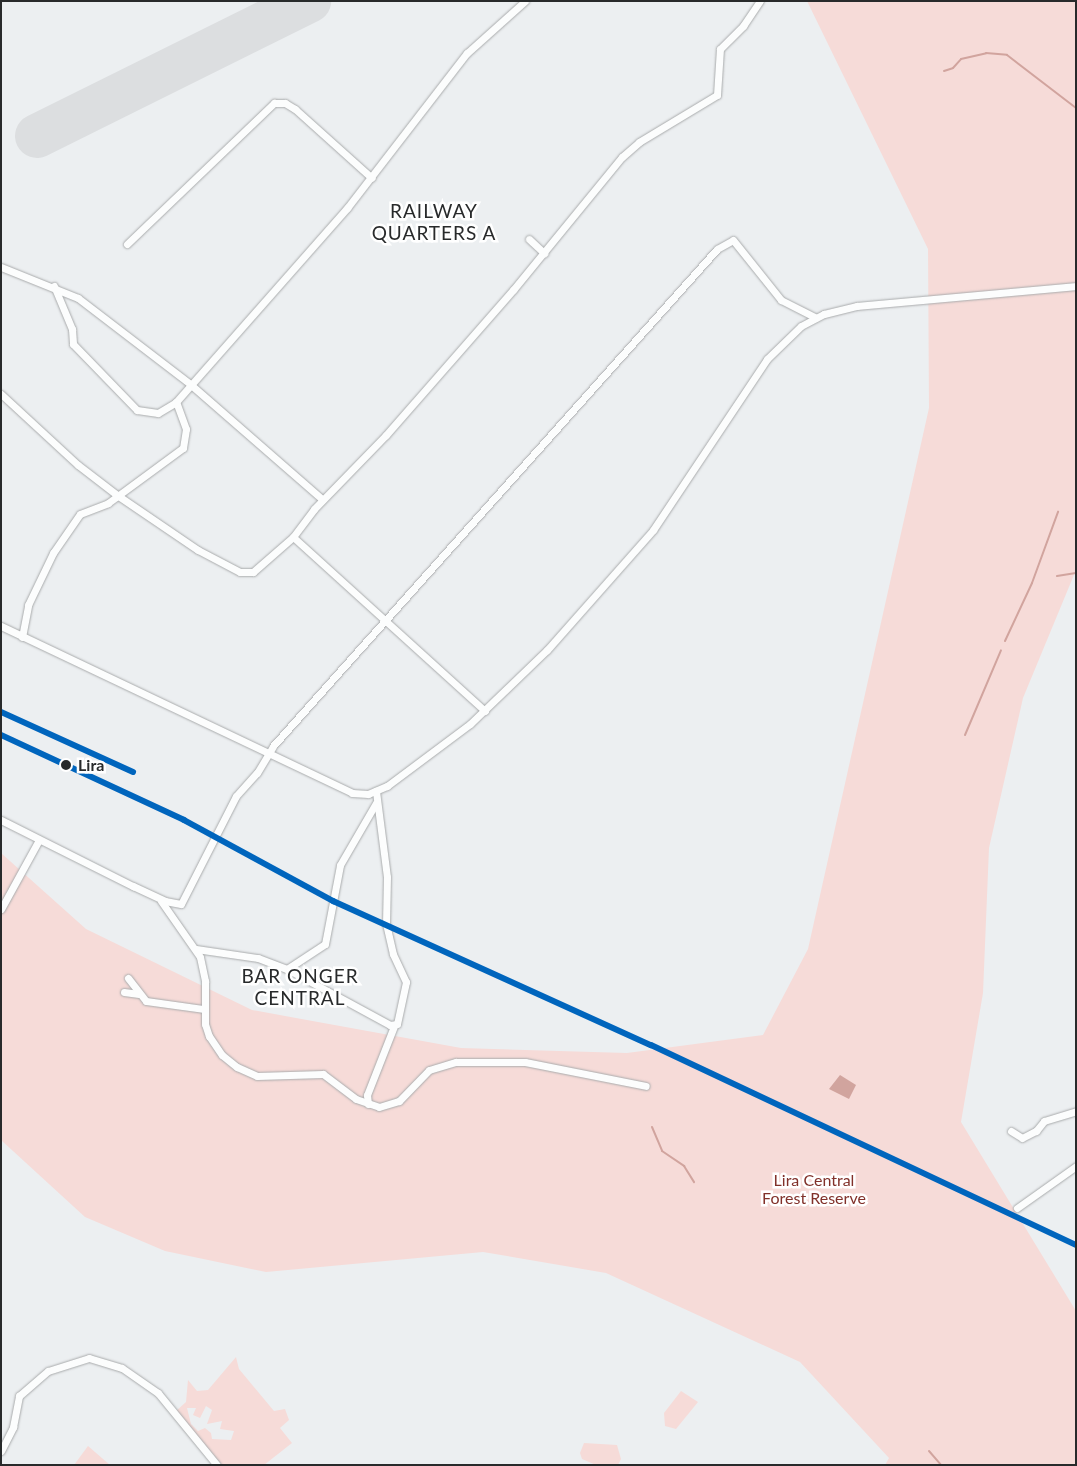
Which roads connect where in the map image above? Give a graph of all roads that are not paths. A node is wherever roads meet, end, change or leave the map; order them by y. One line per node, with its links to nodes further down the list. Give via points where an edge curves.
1 (525, 1): 3 (street, via 467,53)
2 (760, 1): 6 (street, via 743,26 720,49 717,95 628,150 589,193)
3 (372, 178): 5 (street, via 295,109 286,103 274,102); 11 (street)
4 (528, 239): 6 (street)
5 (127, 244)
6 (544, 253): 15 (street, via 386,435)
7 (1, 267): 8 (street)
8 (54, 286): 11 (street, via 78,298); 13 (street, via 72,329 73,344 137,410 158,414)
9 (1076, 286): 10 (street, via 900,300 856,306)
10 (816, 318): 17 (street, via 781,300 733,240 722,244 611,364); 20 (street, via 793,331 767,359 678,494 636,551 547,650)
11 (190, 384): 13 (street); 15 (street)
12 (1, 394): 14 (street, via 78,465)
13 (176, 402): 14 (street, via 186,429 183,448)
14 (117, 495): 16 (street, via 198,550 240,572 252,572); 19 (street, via 108,503 80,514 53,553 24,613)
15 (323, 500): 16 (street)
16 (293, 537): 17 (street)
17 (386, 620): 20 (street); 21 (street)
18 (1, 626): 19 (street)
19 (22, 636): 21 (street)
20 (485, 711): 22 (street)
21 (269, 753): 22 (street, via 352,792); 26 (street, via 257,773 236,796 185,900 173,903)
22 (376, 791): 23 (street)
23 (376, 803): 29 (street, via 340,865 325,944); 34 (street, via 387,877 386,924 393,954 406,982 399,1020)
24 (1, 820): 25 (street)
25 (39, 840): 26 (street); 27 (street)
26 (157, 897): 28 (street, via 168,907)
27 (1, 909)
28 (196, 949): 29 (street, via 258,958); 33 (street, via 205,981)
29 (287, 969): 34 (street)
30 (128, 978): 32 (street)
31 (124, 992): 32 (street)
32 (139, 994): 33 (street, via 151,1002)
33 (204, 1009): 37 (street, via 209,1036 222,1055 237,1068 257,1076 322,1074)
34 (394, 1026): 36 (street)
35 (646, 1086): 38 (street, via 525,1062 456,1062 429,1070 390,1106)
36 (367, 1095): 37 (street); 38 (street)
37 (356, 1099): 38 (street)
38 (368, 1104)
39 (1076, 1111): 40 (street, via 1044,1121 1036,1131 1022,1138)
40 (1011, 1131)
41 (1076, 1166): 42 (street)
42 (1017, 1208)
43 (1, 1451): 44 (street, via 13,1427 19,1396 48,1370 89,1358 122,1368 158,1393)
44 (217, 1465)

